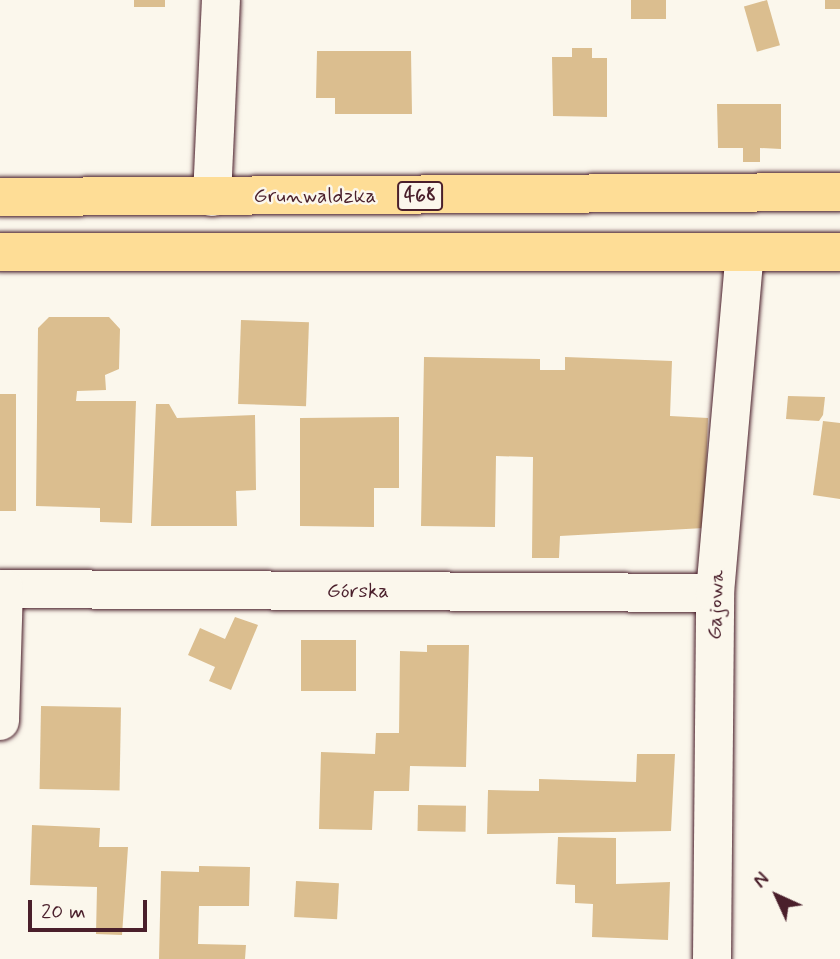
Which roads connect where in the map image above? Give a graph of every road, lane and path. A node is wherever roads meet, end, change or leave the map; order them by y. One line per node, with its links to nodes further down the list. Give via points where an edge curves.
1 (220, 0): 4 (street)
2 (840, 192): 4 (main road, Grunwaldzka / 468)
3 (0, 197): 4 (main road, Grunwaldzka / 468)
4 (212, 197)
5 (0, 252): 6 (main road)
6 (745, 252): 7 (main road); 9 (street, Gajowa)
7 (840, 252)
8 (2, 589): 9 (street, Górska); 10 (street)
9 (715, 593): 11 (street, Gajowa)
10 (0, 721)
11 (712, 959)

